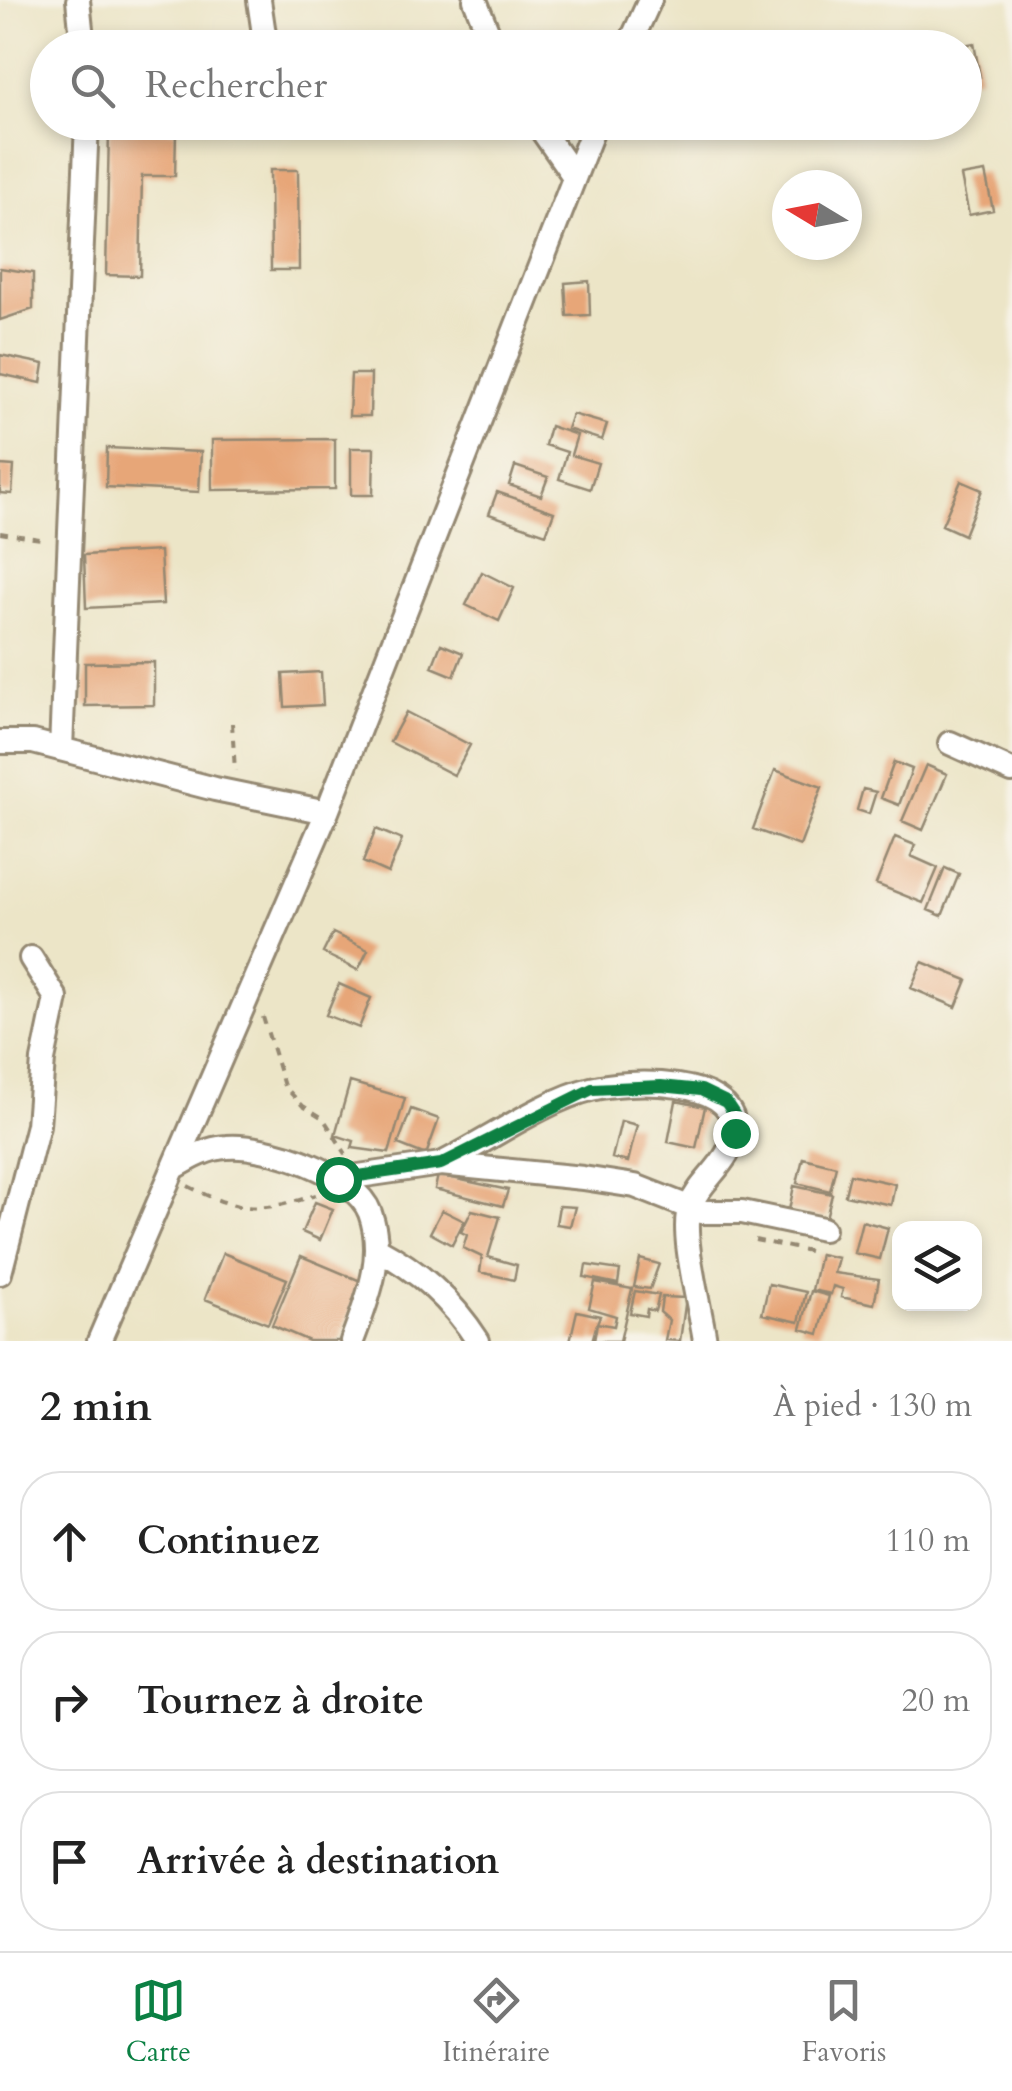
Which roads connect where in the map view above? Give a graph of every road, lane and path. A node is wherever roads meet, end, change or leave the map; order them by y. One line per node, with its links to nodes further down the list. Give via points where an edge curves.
1 (78, 0): 5 (street)
2 (259, 0): 6 (street)
3 (474, 0): 7 (street)
4 (650, 0): 8 (street)
5 (80, 30)
6 (263, 30)
7 (486, 30)
8 (636, 30)
9 (86, 140): 14 (street)
10 (549, 140): 12 (street)
11 (588, 140): 12 (street)
12 (573, 175): 21 (street)
13 (0, 533): 14 (path)
14 (72, 543): 18 (street)
15 (232, 724): 20 (path, via 236,776)
16 (0, 742): 18 (street)
17 (950, 743): 19 (street)
18 (60, 749): 20 (street)
19 (1012, 771)
20 (255, 798): 21 (street)
21 (327, 812): 23 (street)
22 (31, 958): 30 (street, via 56,998 38,1125)
23 (254, 989): 25 (street); 26 (path, via 284,1086 324,1118)
24 (441, 1164): 26 (street); 27 (street, via 634,1186); 27 (street, via 592,1089 685,1086 726,1102 735,1133)
25 (174, 1172): 26 (street, via 198,1154 228,1146 289,1158); 26 (path, via 234,1209 284,1206); 31 (street)
26 (350, 1181): 29 (street, via 371,1216)
27 (689, 1208): 28 (street); 34 (street, via 688,1248)
28 (823, 1229)
29 (376, 1248): 32 (street, via 375,1276); 33 (street, via 410,1266 456,1307)
30 (0, 1273)
31 (100, 1341)
32 (352, 1341)
33 (478, 1341)
34 (705, 1341)

